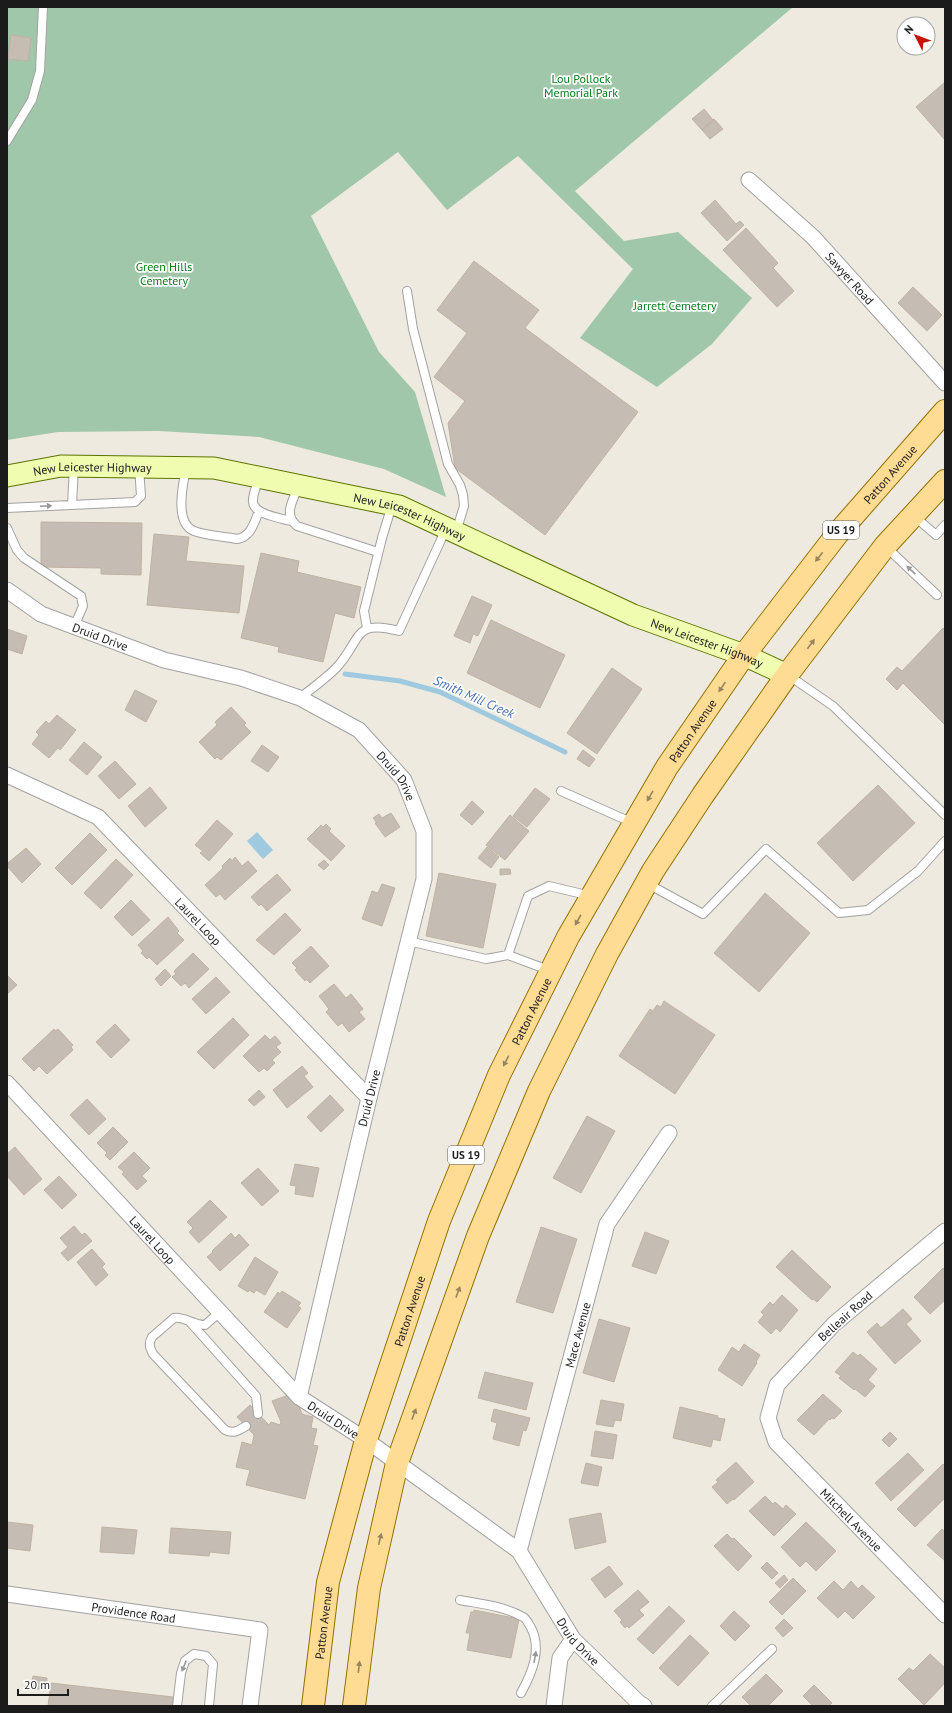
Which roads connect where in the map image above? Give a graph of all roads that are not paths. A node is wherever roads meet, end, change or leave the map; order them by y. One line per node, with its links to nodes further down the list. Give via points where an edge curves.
1 (43, 7): 2 (lane, via 40,71 32,100)
2 (7, 141)
3 (749, 180): 5 (street, Sawyer Road, via 813,237)
4 (407, 291): 22 (lane, via 413,329 448,464 463,495 464,506)
5 (945, 383)
6 (945, 411): 29 (main road, Patton Avenue / US 19, one-way to 29, via 838,533)
7 (74, 466): 8 (main road, New Leicester Highway); 10 (main road, New Leicester Highway); 14 (lane)
8 (139, 467): 9 (main road, New Leicester Highway); 14 (lane, via 138,500)
9 (186, 467): 11 (main road, New Leicester Highway, via 214,468); 17 (lane, via 181,500 183,518 193,531 243,538 249,533)
10 (7, 476)
11 (259, 477): 12 (main road, New Leicester Highway); 17 (lane, via 253,505)
12 (298, 485): 15 (main road, New Leicester Highway); 19 (lane, via 290,508)
13 (942, 489): 18 (main road)
14 (72, 505): 16 (lane, one-way to 14)
15 (392, 505): 22 (main road, New Leicester Highway, via 400,506); 24 (lane)
16 (7, 508)
17 (259, 511): 19 (lane)
18 (913, 515): 20 (lane, via 936,535); 23 (main road)
19 (291, 521): 24 (lane, via 297,526)
20 (945, 525)
21 (7, 528): 27 (lane, via 17,550 24,558 81,596 83,606)
22 (451, 530): 28 (lane, via 399,631); 29 (main road, New Leicester Highway, via 633,615)
23 (885, 546): 26 (lane, one-way to 23); 30 (main road, one-way to 23)
24 (378, 552): 28 (lane, via 364,611)
25 (7, 590): 27 (street, Druid Drive, via 41,614)
26 (937, 595)
27 (74, 627): 31 (street, Druid Drive, via 164,660 241,678)
28 (368, 628): 31 (lane, via 358,636 337,666)
29 (744, 655): 30 (main road, New Leicester Highway); 35 (main road, Patton Avenue / US 19, one-way to 35, via 667,767)
30 (787, 675): 34 (lane, via 833,706); 37 (main road, via 703,795)
31 (300, 698): 39 (street, Druid Drive, via 359,730 404,780 424,831 424,879)
32 (7, 775): 43 (street, Laurel Loop, via 98,817)
33 (561, 790): 35 (lane)
34 (945, 815)
35 (634, 824): 38 (main road, Patton Avenue / US 19)
36 (945, 841): 37 (lane, via 918,871 868,910 839,913 766,849 703,914)
37 (646, 883): 53 (main road, one-way to 37, via 478,1236 539,1091 607,954)
38 (591, 896): 40 (lane, via 549,886 528,896); 41 (main road, Patton Avenue / US 19, one-way to 41)
39 (408, 941): 40 (lane, via 486,959); 43 (street, Druid Drive)
40 (508, 955): 41 (lane)
41 (551, 971): 52 (main road, Patton Avenue / US 19, one-way to 52, via 499,1075 439,1221)
42 (7, 1083): 46 (street, Laurel Loop)
43 (369, 1098): 48 (street, Druid Drive)
44 (669, 1133): 54 (street, Mace Avenue, via 607,1224)
45 (945, 1231): 50 (street, Belleair Road, via 834,1324 777,1385)
46 (220, 1312): 47 (lane, via 205,1325); 48 (street, Laurel Loop)
47 (190, 1322): 49 (lane, via 256,1396); 51 (lane, via 179,1317 169,1321 149,1342 153,1354 225,1430 238,1431)
48 (299, 1397): 52 (street, Druid Drive)
49 (258, 1414)
50 (768, 1418): 57 (street, Mitchell Avenue, via 776,1442)
51 (246, 1426)
52 (366, 1440): 53 (street, Druid Drive); 64 (main road, Patton Avenue / US 19, via 328,1582)
53 (397, 1463): 54 (street, Druid Drive); 65 (main road, one-way to 53, via 369,1588)
54 (520, 1551): 58 (street, Druid Drive)
55 (7, 1594): 63 (street, Providence Road, via 260,1630)
56 (460, 1600): 60 (lane, one-way to 56, via 532,1672 536,1650 533,1631 524,1617 502,1608)
57 (945, 1615)
58 (573, 1639): 66 (street, via 560,1658); 67 (street, Druid Drive)
59 (772, 1649): 68 (lane)
60 (521, 1693)
61 (177, 1706): 62 (lane, one-way to 61, via 212,1664 206,1656 194,1654 185,1661 181,1673)
62 (209, 1706)
63 (250, 1706)
64 (313, 1706)
65 (354, 1706)
66 (554, 1706)
67 (644, 1706)
68 (712, 1706)

